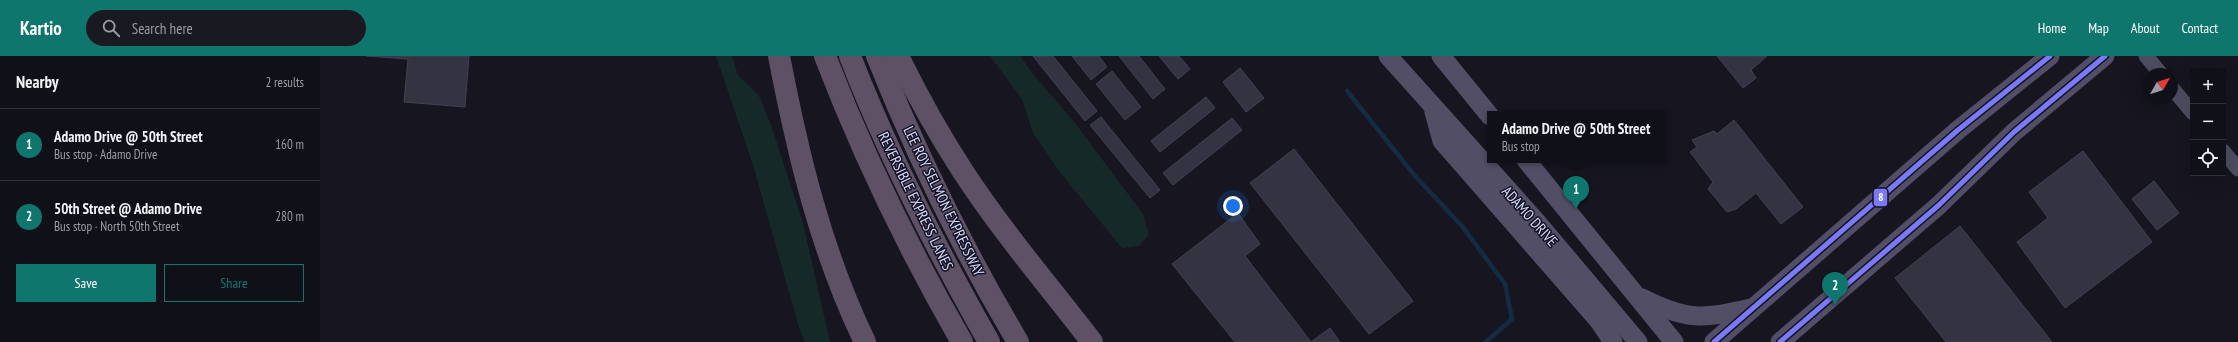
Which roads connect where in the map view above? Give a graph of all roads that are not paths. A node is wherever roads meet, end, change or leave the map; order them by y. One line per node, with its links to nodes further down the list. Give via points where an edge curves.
1 (779, 56): 22 (highway, via 796,145 813,209 843,293)
2 (825, 56): 23 (highway, via 894,214)
3 (850, 56): 24 (highway, REVERSIBLE EXPRESS LANES, via 872,110 930,233)
4 (877, 56): 25 (highway, LEE ROY SELMON EXPRESSWAY, via 931,178)
5 (898, 56): 26 (highway, via 936,128 962,170)
6 (1388, 56): 13 (main road, ADAMO DRIVE)
7 (1441, 56): 15 (main road)
8 (2050, 56): 20 (main road, via 1958,130)
9 (2105, 56): 21 (main road, via 2014,132 1939,205)
10 (2146, 56): 11 (street)
11 (2156, 68)
12 (2178, 95): 14 (street)
13 (1432, 107): 27 (main road, via 1442,141 1599,321); 28 (main road, ADAMO DRIVE, via 1536,221)
14 (2190, 110)
15 (1487, 112)
16 (2226, 154): 18 (street)
17 (1528, 163): 19 (main road, ADAMO DRIVE)
18 (2238, 169)
19 (1634, 293): 20 (main road, via 1686,316 1717,316); 29 (main road, ADAMO DRIVE)
20 (1754, 307): 30 (main road)
21 (1801, 324): 31 (main road); 32 (main road)
22 (865, 342)
23 (962, 342)
24 (989, 342)
25 (1018, 342)
26 (1092, 342)
27 (1613, 342)
28 (1638, 342)
29 (1674, 342)
30 (1714, 342)
31 (1780, 342)
32 (1790, 342)

